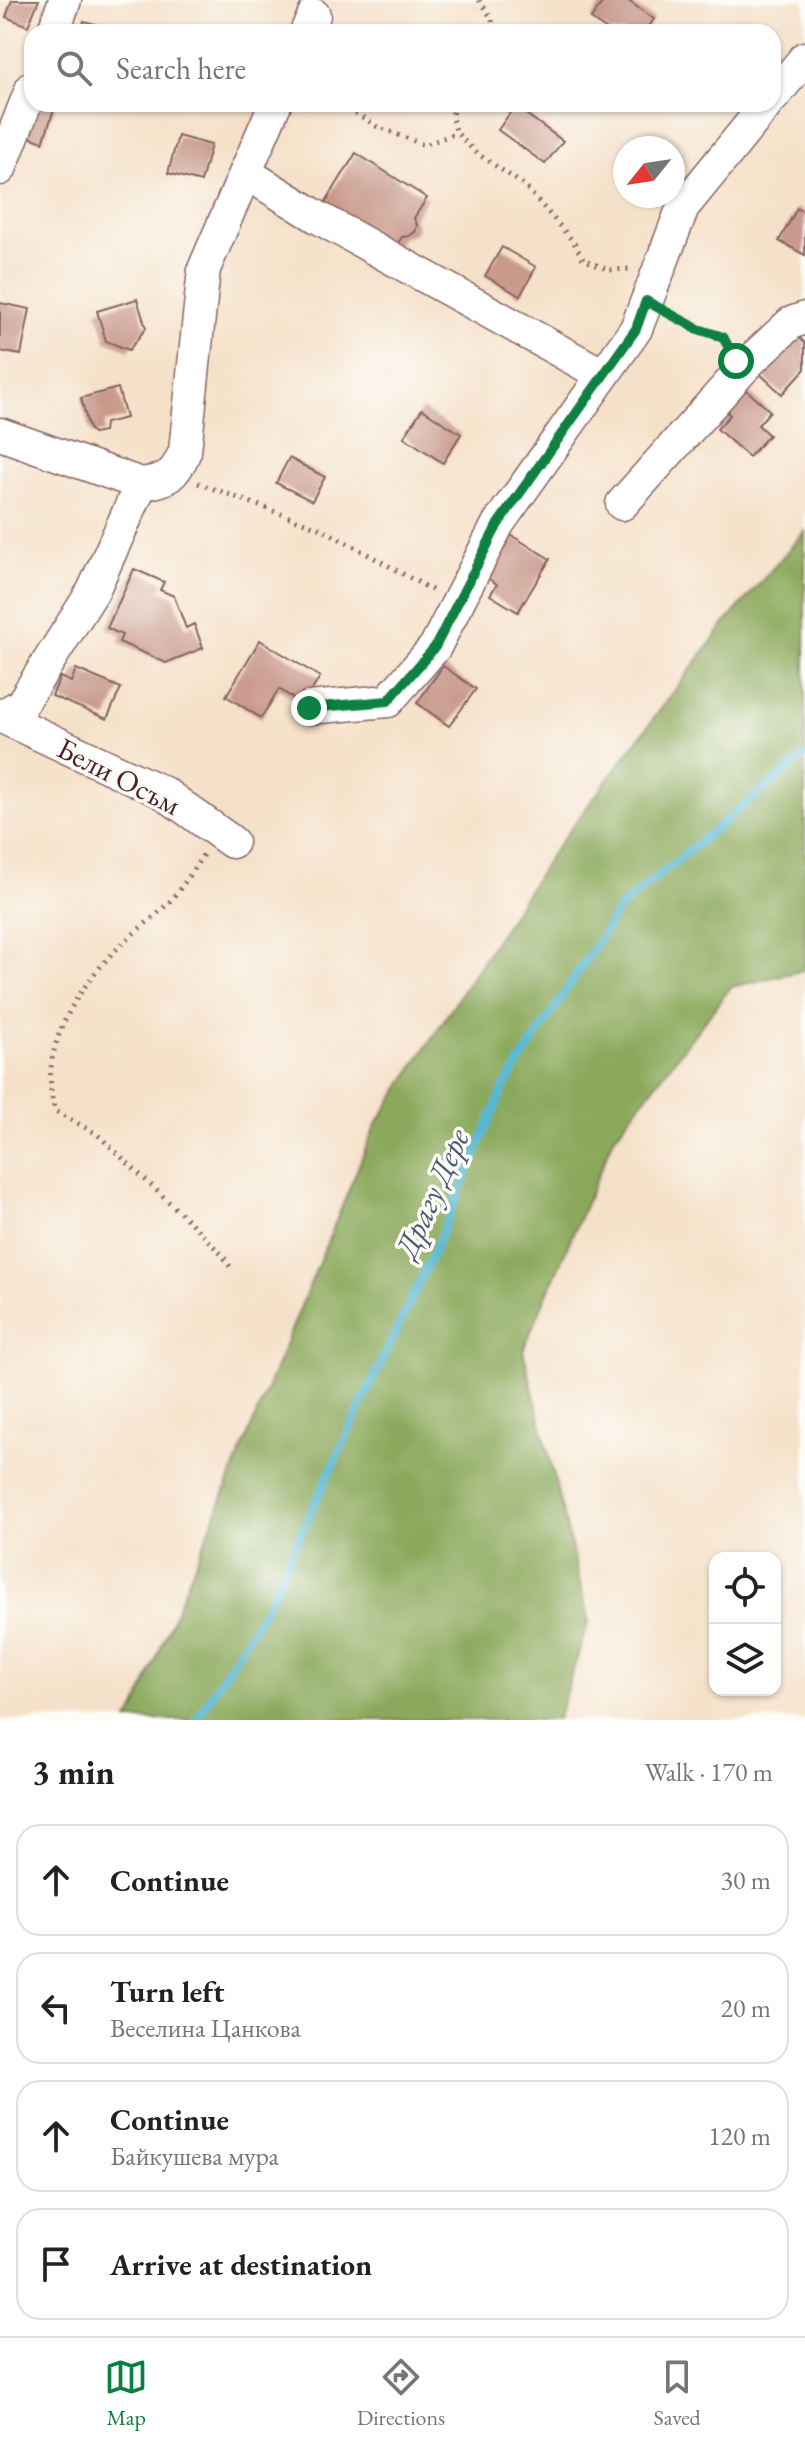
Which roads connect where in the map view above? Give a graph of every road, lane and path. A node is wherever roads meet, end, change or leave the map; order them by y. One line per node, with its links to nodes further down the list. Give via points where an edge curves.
1 (65, 0): 3 (street)
2 (479, 0): 4 (path)
3 (56, 24)
4 (492, 24)
5 (805, 58): 6 (street)
6 (781, 87)
7 (24, 108): 13 (street)
8 (272, 112): 14 (street)
9 (354, 112): 12 (path, via 424,145)
10 (453, 112): 12 (path)
11 (760, 112): 15 (street, via 683,207)
12 (457, 133): 15 (path, via 524,185 583,259 608,270)
13 (0, 169)
14 (246, 173): 18 (street); 21 (street, via 204,269 185,451 178,467)
15 (659, 267): 16 (street)
16 (646, 301): 18 (street, via 636,329); 19 (path, via 723,337 736,361)
17 (805, 318): 19 (street, via 791,323)
18 (603, 375): 23 (street, via 498,524)
19 (733, 380): 22 (street)
20 (0, 434): 21 (street)
21 (152, 483): 23 (path, via 202,483 324,530); 25 (street, via 93,591 21,705)
22 (622, 504)
23 (457, 604): 24 (street, via 435,647 388,701)
24 (309, 708)
25 (1, 717): 26 (street, Бели Осъм, via 164,793)
26 (225, 838): 27 (path, via 85,984 61,1030 49,1091 55,1111 97,1134 191,1223)
27 (232, 1270)

